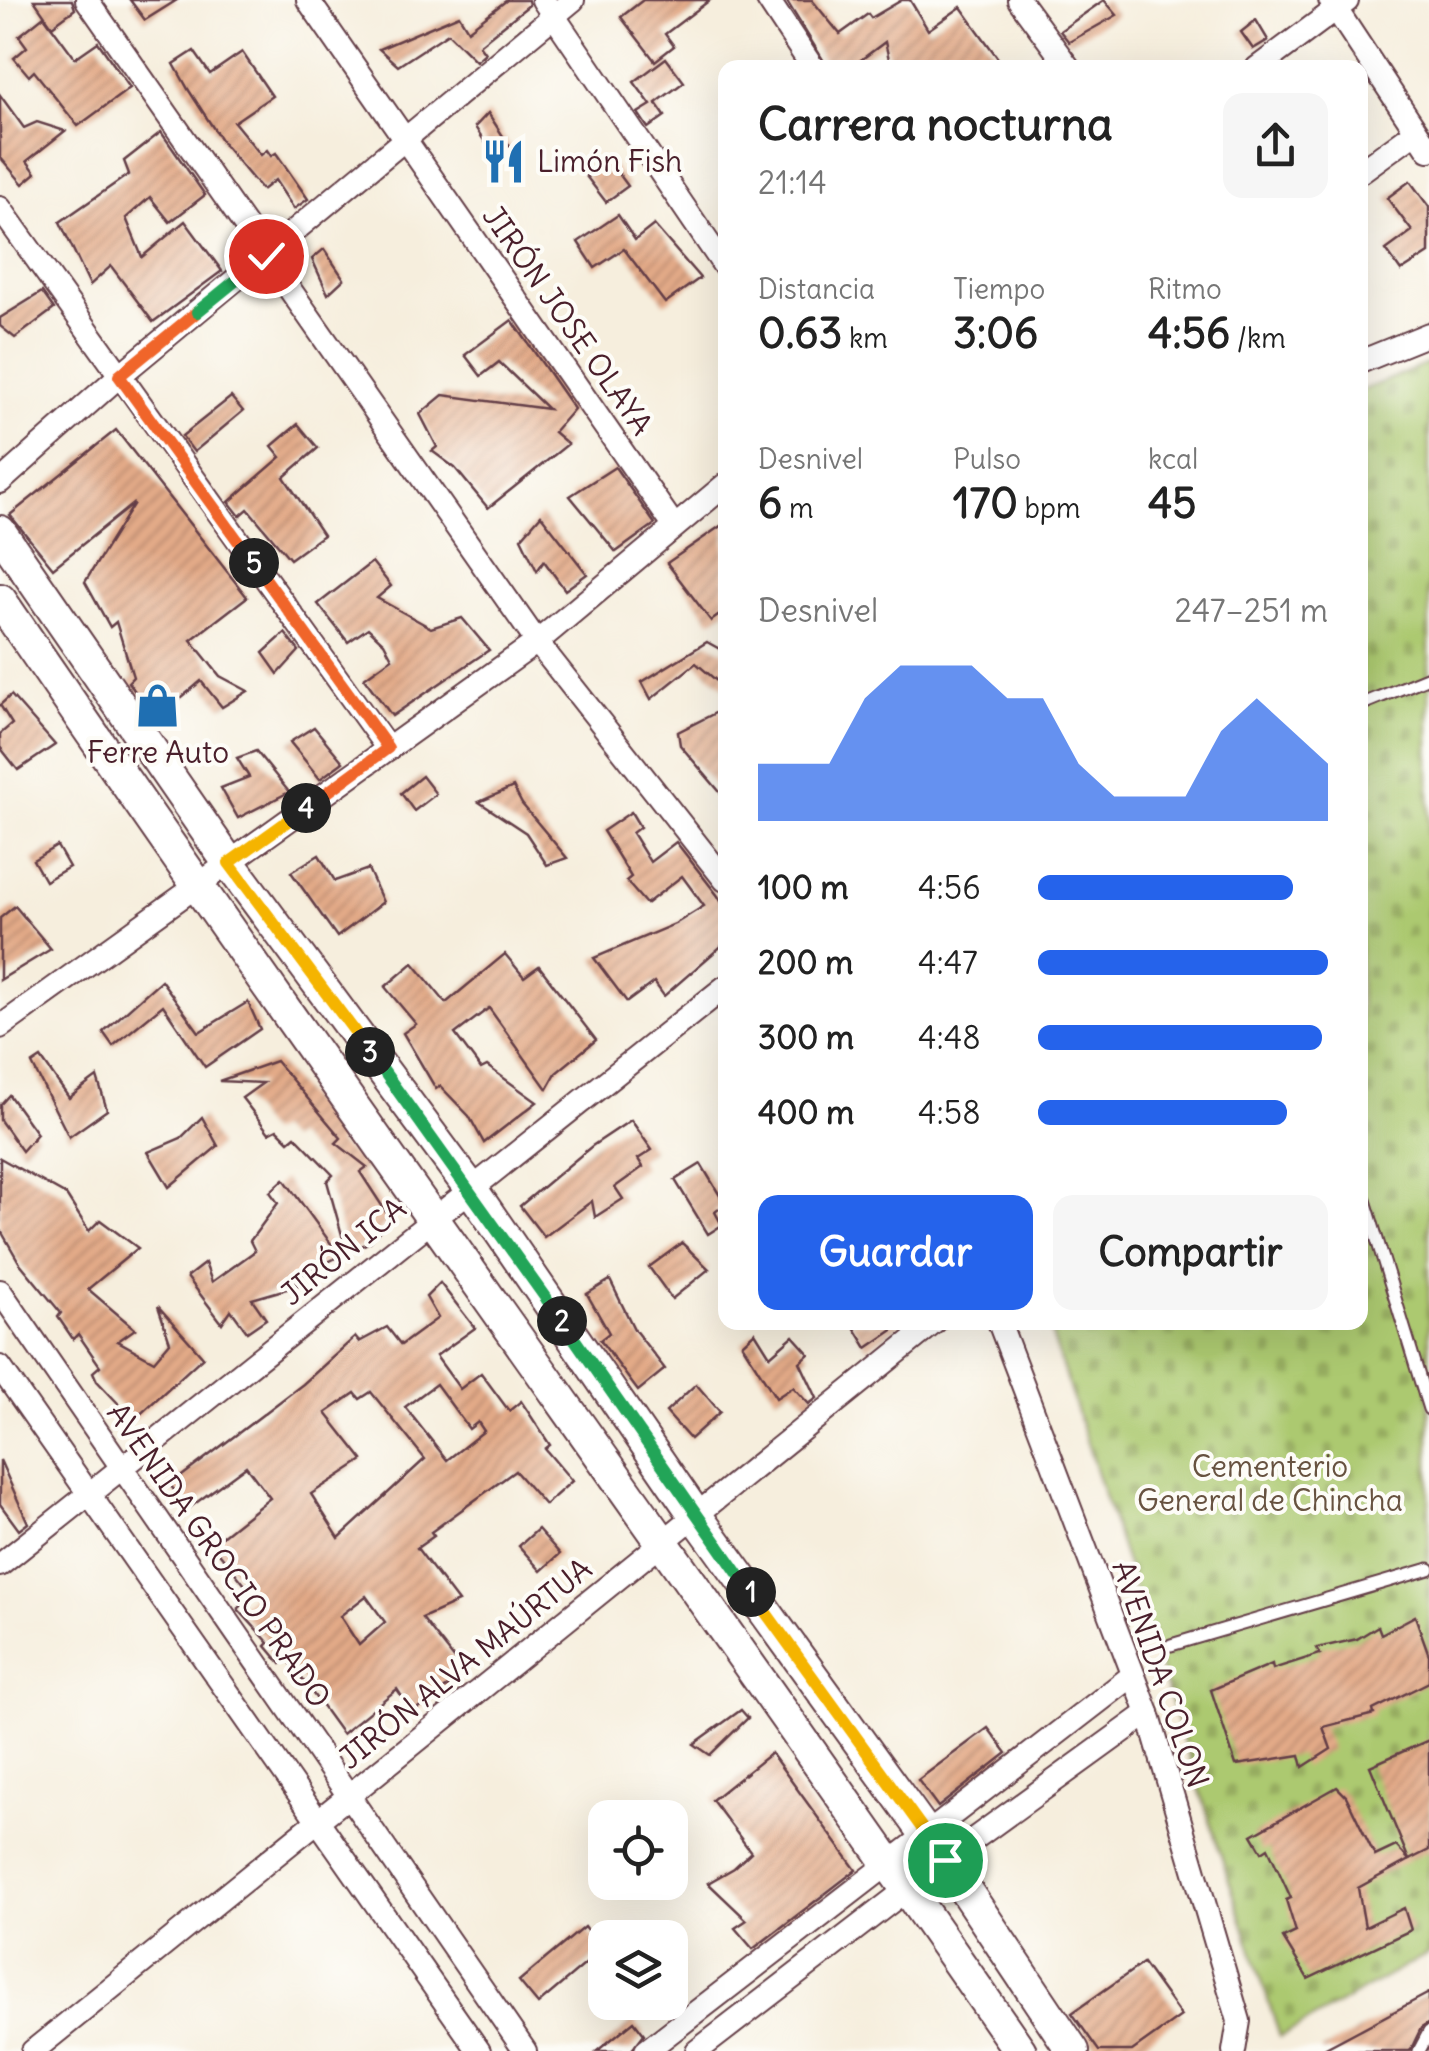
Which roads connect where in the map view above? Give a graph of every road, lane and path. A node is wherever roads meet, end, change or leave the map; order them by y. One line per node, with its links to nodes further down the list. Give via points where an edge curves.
1 (87, 0): 15 (street)
2 (308, 0): 11 (street, JIRÓN JOSE OLAYA)
3 (573, 0): 7 (street)
4 (768, 0): 8 (street)
5 (1019, 0): 9 (street)
6 (1338, 3): 10 (street); 12 (street)
7 (548, 8): 11 (street); 16 (street)
8 (809, 60)
9 (1063, 60)
10 (1267, 60)
11 (405, 138): 15 (street); 22 (street, JIRÓN JOSE OLAYA)
12 (1422, 141): 13 (street)
13 (1368, 168)
14 (0, 208): 19 (street)
15 (266, 256): 19 (street); 25 (street)
16 (718, 258)
17 (1429, 334): 18 (street)
18 (1368, 359)
19 (119, 376): 20 (street); 28 (street)
20 (0, 482)
21 (718, 491): 22 (street)
22 (674, 526): 25 (street)
23 (0, 532): 29 (street)
24 (0, 600): 31 (street)
25 (537, 642): 28 (street); 30 (street)
26 (1429, 677): 27 (lane)
27 (1368, 702)
28 (388, 748): 29 (street)
29 (229, 863): 31 (street); 34 (street)
30 (718, 871)
31 (196, 886): 33 (street); 36 (street)
32 (718, 994): 34 (street, JIRÓN ICA)
33 (0, 1027)
34 (471, 1189): 36 (street, JIRÓN ICA); 44 (street)
35 (1368, 1210): 41 (lane)
36 (434, 1216): 42 (street, JIRÓN ICA); 45 (street)
37 (0, 1291): 42 (street, AVENIDA GROCIO PRADO)
38 (925, 1330): 44 (street, JIRÓN ALVA MAÚRTUA)
39 (1003, 1330): 49 (street, AVENIDA COLON)
40 (0, 1367): 43 (street)
41 (1429, 1409)
42 (122, 1466): 43 (street, JIRÓN ICA); 51 (street, AVENIDA GROCIO PRADO)
43 (89, 1494): 46 (street, JIRÓN ICA); 52 (street)
44 (696, 1516): 45 (street, JIRÓN ALVA MAÚRTUA); 53 (street)
45 (665, 1540): 51 (street, JIRÓN ALVA MAÚRTUA); 54 (street)
46 (0, 1565)
47 (1429, 1569): 48 (lane)
48 (1171, 1646)
49 (1133, 1674): 50 (street, AVENIDA COLON); 53 (street)
50 (1148, 1713): 53 (street); 63 (street, AVENIDA COLON, via 1239,2022)
51 (348, 1795): 52 (street, JIRÓN ALVA MAÚRTUA); 58 (street, AVENIDA GROCIO PRADO)
52 (320, 1819): 56 (street, JIRÓN ALVA MAÚRTUA); 57 (street)
53 (936, 1849): 54 (street); 62 (street)
54 (898, 1877): 59 (street); 60 (street); 61 (street)
55 (1429, 2032): 64 (lane)
56 (33, 2051)
57 (480, 2051)
58 (526, 2051)
59 (646, 2051)
60 (697, 2051)
61 (1020, 2051)
62 (1072, 2051)
63 (1234, 2051)
64 (1419, 2051)

